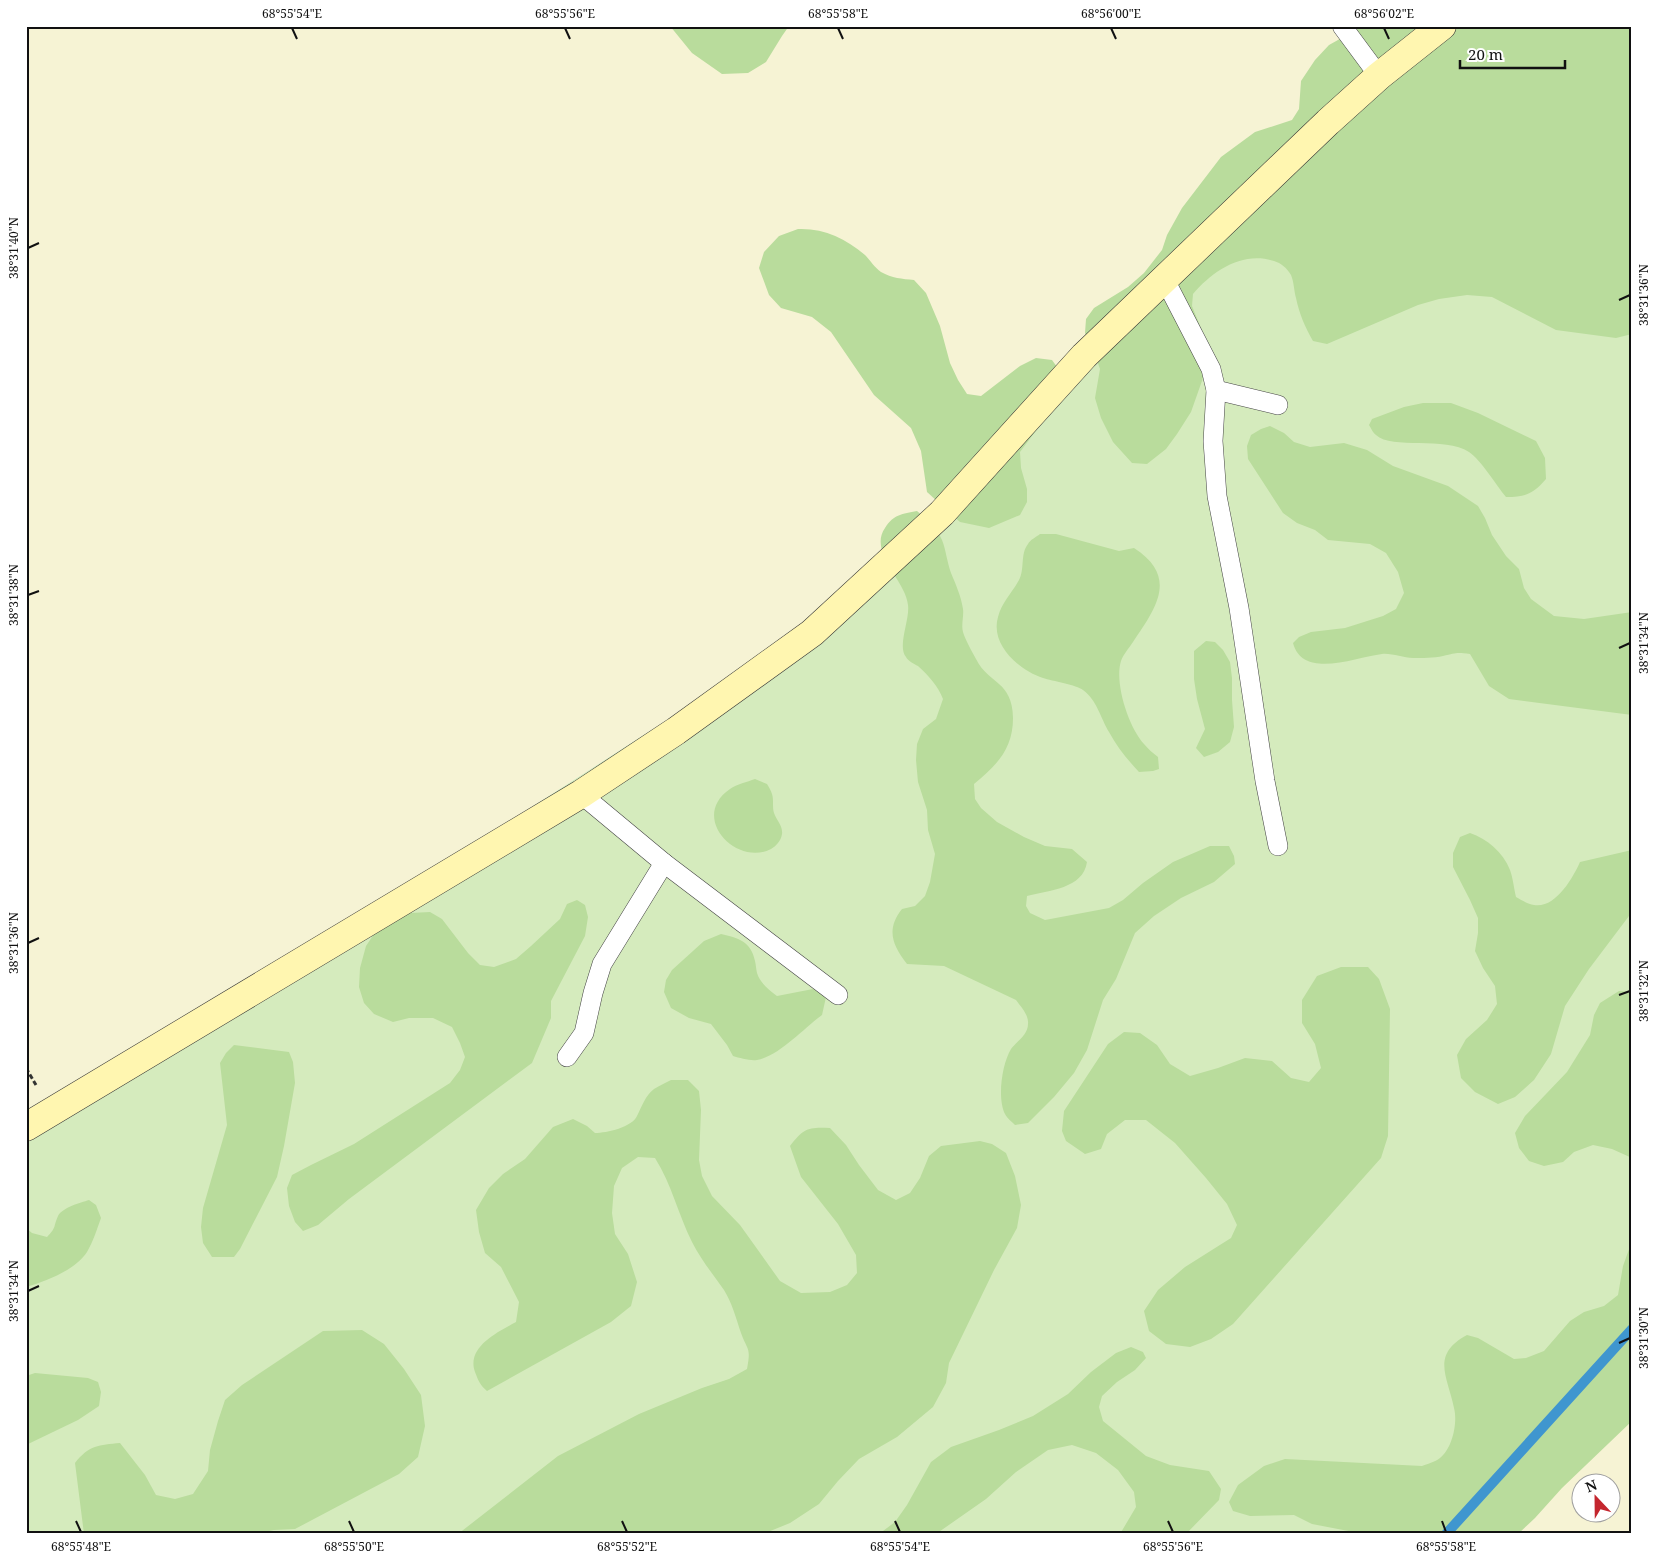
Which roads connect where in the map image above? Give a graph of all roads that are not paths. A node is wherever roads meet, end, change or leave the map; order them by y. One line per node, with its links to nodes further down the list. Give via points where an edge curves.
1 (1342, 26): 3 (lane)
2 (1442, 26): 3 (main road)
3 (1379, 76): 4 (main road)
4 (1164, 278): 5 (lane, via 1211,369); 7 (main road, via 1084,356 942,513 812,633 676,731)
5 (1216, 390): 6 (lane); 8 (lane, via 1213,441 1217,496)
6 (1278, 405)
7 (581, 794): 9 (lane); 12 (main road)
8 (1278, 846)
9 (664, 864): 10 (lane); 11 (lane, via 602,964 584,1033)
10 (838, 995)
11 (567, 1057)
12 (26, 1127)

